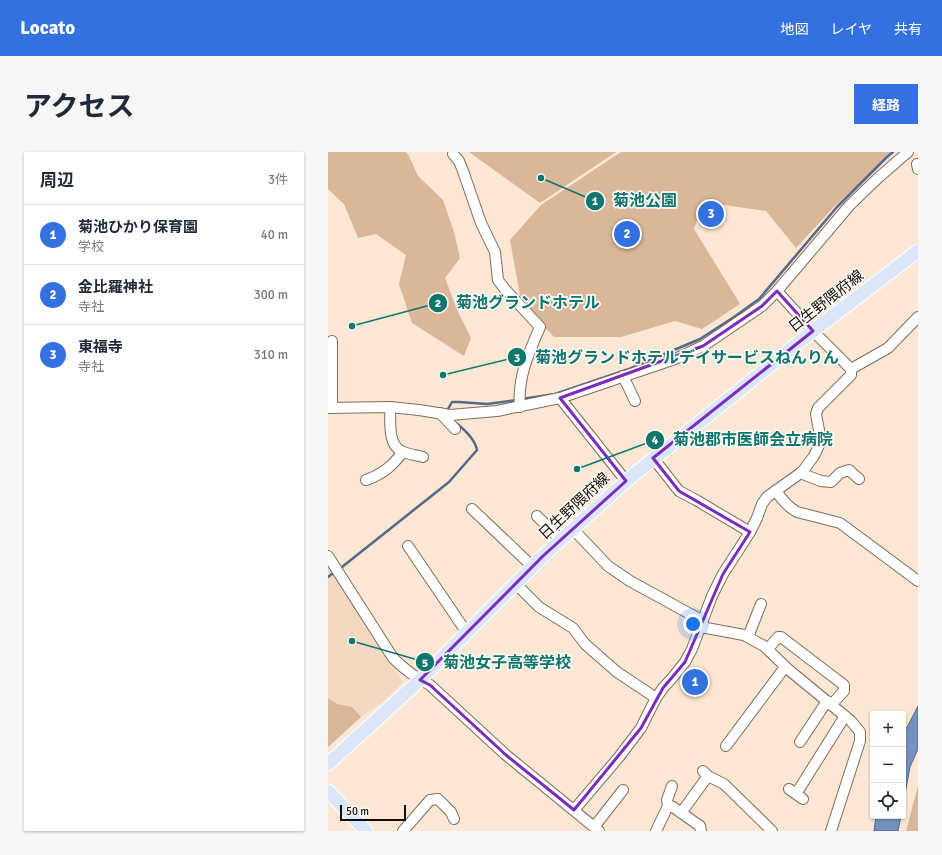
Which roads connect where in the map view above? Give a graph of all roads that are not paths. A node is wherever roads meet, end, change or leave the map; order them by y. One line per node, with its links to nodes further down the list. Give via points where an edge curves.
1 (908, 152): 4 (street, via 850,206)
2 (453, 154): 13 (street, via 459,161 481,223 495,252 498,280 540,327 522,377)
3 (918, 251): 6 (main road, 日生野隈府線)
4 (777, 291): 6 (street); 9 (street, via 762,306 703,346 675,359)
5 (918, 317): 8 (street, via 888,348)
6 (813, 331): 8 (street); 19 (main road, 日生野隈府線)
7 (332, 341): 14 (street)
8 (852, 369): 20 (street, via 851,375 818,408 816,414 821,441 814,456)
9 (623, 376): 10 (street); 11 (street)
10 (560, 398): 13 (street); 23 (street)
11 (635, 401)
12 (390, 407): 14 (street); 15 (street); 17 (street, via 391,438)
13 (520, 407): 15 (street)
14 (330, 408)
15 (440, 414): 16 (street)
16 (455, 429)
17 (402, 452): 18 (street); 22 (street, via 388,469)
18 (423, 457)
19 (653, 458): 23 (main road, 日生野隈府線); 28 (street, via 679,491)
20 (800, 473): 21 (street, via 831,482 840,473 849,470); 24 (street)
21 (859, 479)
22 (366, 480)
23 (626, 481): 27 (main road, 日生野隈府線)
24 (776, 490): 28 (street, via 762,504); 33 (street, via 792,509 840,523)
25 (472, 509): 32 (street)
26 (537, 516): 29 (street)
27 (573, 529): 29 (main road, 日生野隈府線); 36 (street, via 608,566)
28 (750, 532): 36 (street, via 722,574)
29 (561, 540): 32 (main road, 日生野隈府線)
30 (408, 546): 37 (street)
31 (328, 556): 41 (street, via 393,658)
32 (533, 567): 34 (main road, 日生野隈府線)
33 (918, 581)
34 (516, 584): 37 (main road, 日生野隈府線); 42 (street, via 539,607 574,628 585,644 617,672)
35 (761, 604): 38 (street)
36 (702, 624): 38 (street); 42 (street, via 685,662)
37 (467, 633): 41 (main road, 日生野隈府線)
38 (748, 637): 39 (street)
39 (768, 649): 40 (street); 43 (street, via 778,637 781,637 844,685 844,691)
40 (786, 666): 43 (street); 46 (street)
41 (420, 680): 47 (main road, 日生野隈府線); 53 (street, via 430,685 506,755)
42 (656, 698): 53 (street, via 641,728)
43 (829, 703): 44 (street); 45 (street)
44 (845, 716): 51 (street); 62 (street, via 860,732 860,741)
45 (800, 742)
46 (726, 746)
47 (328, 764)
48 (672, 786): 52 (street, via 667,800)
49 (622, 790): 56 (street)
50 (328, 791): 57 (main road)
51 (796, 794)
52 (668, 806): 54 (street); 59 (street)
53 (574, 810): 56 (street)
54 (681, 813): 60 (street, via 700,826); 61 (street, via 706,774 724,784)
55 (454, 819): 58 (street, via 451,812 438,799 430,800)
56 (596, 829)
57 (366, 831)
58 (403, 831)
59 (656, 831)
60 (701, 831)
61 (772, 831)
62 (831, 831)

